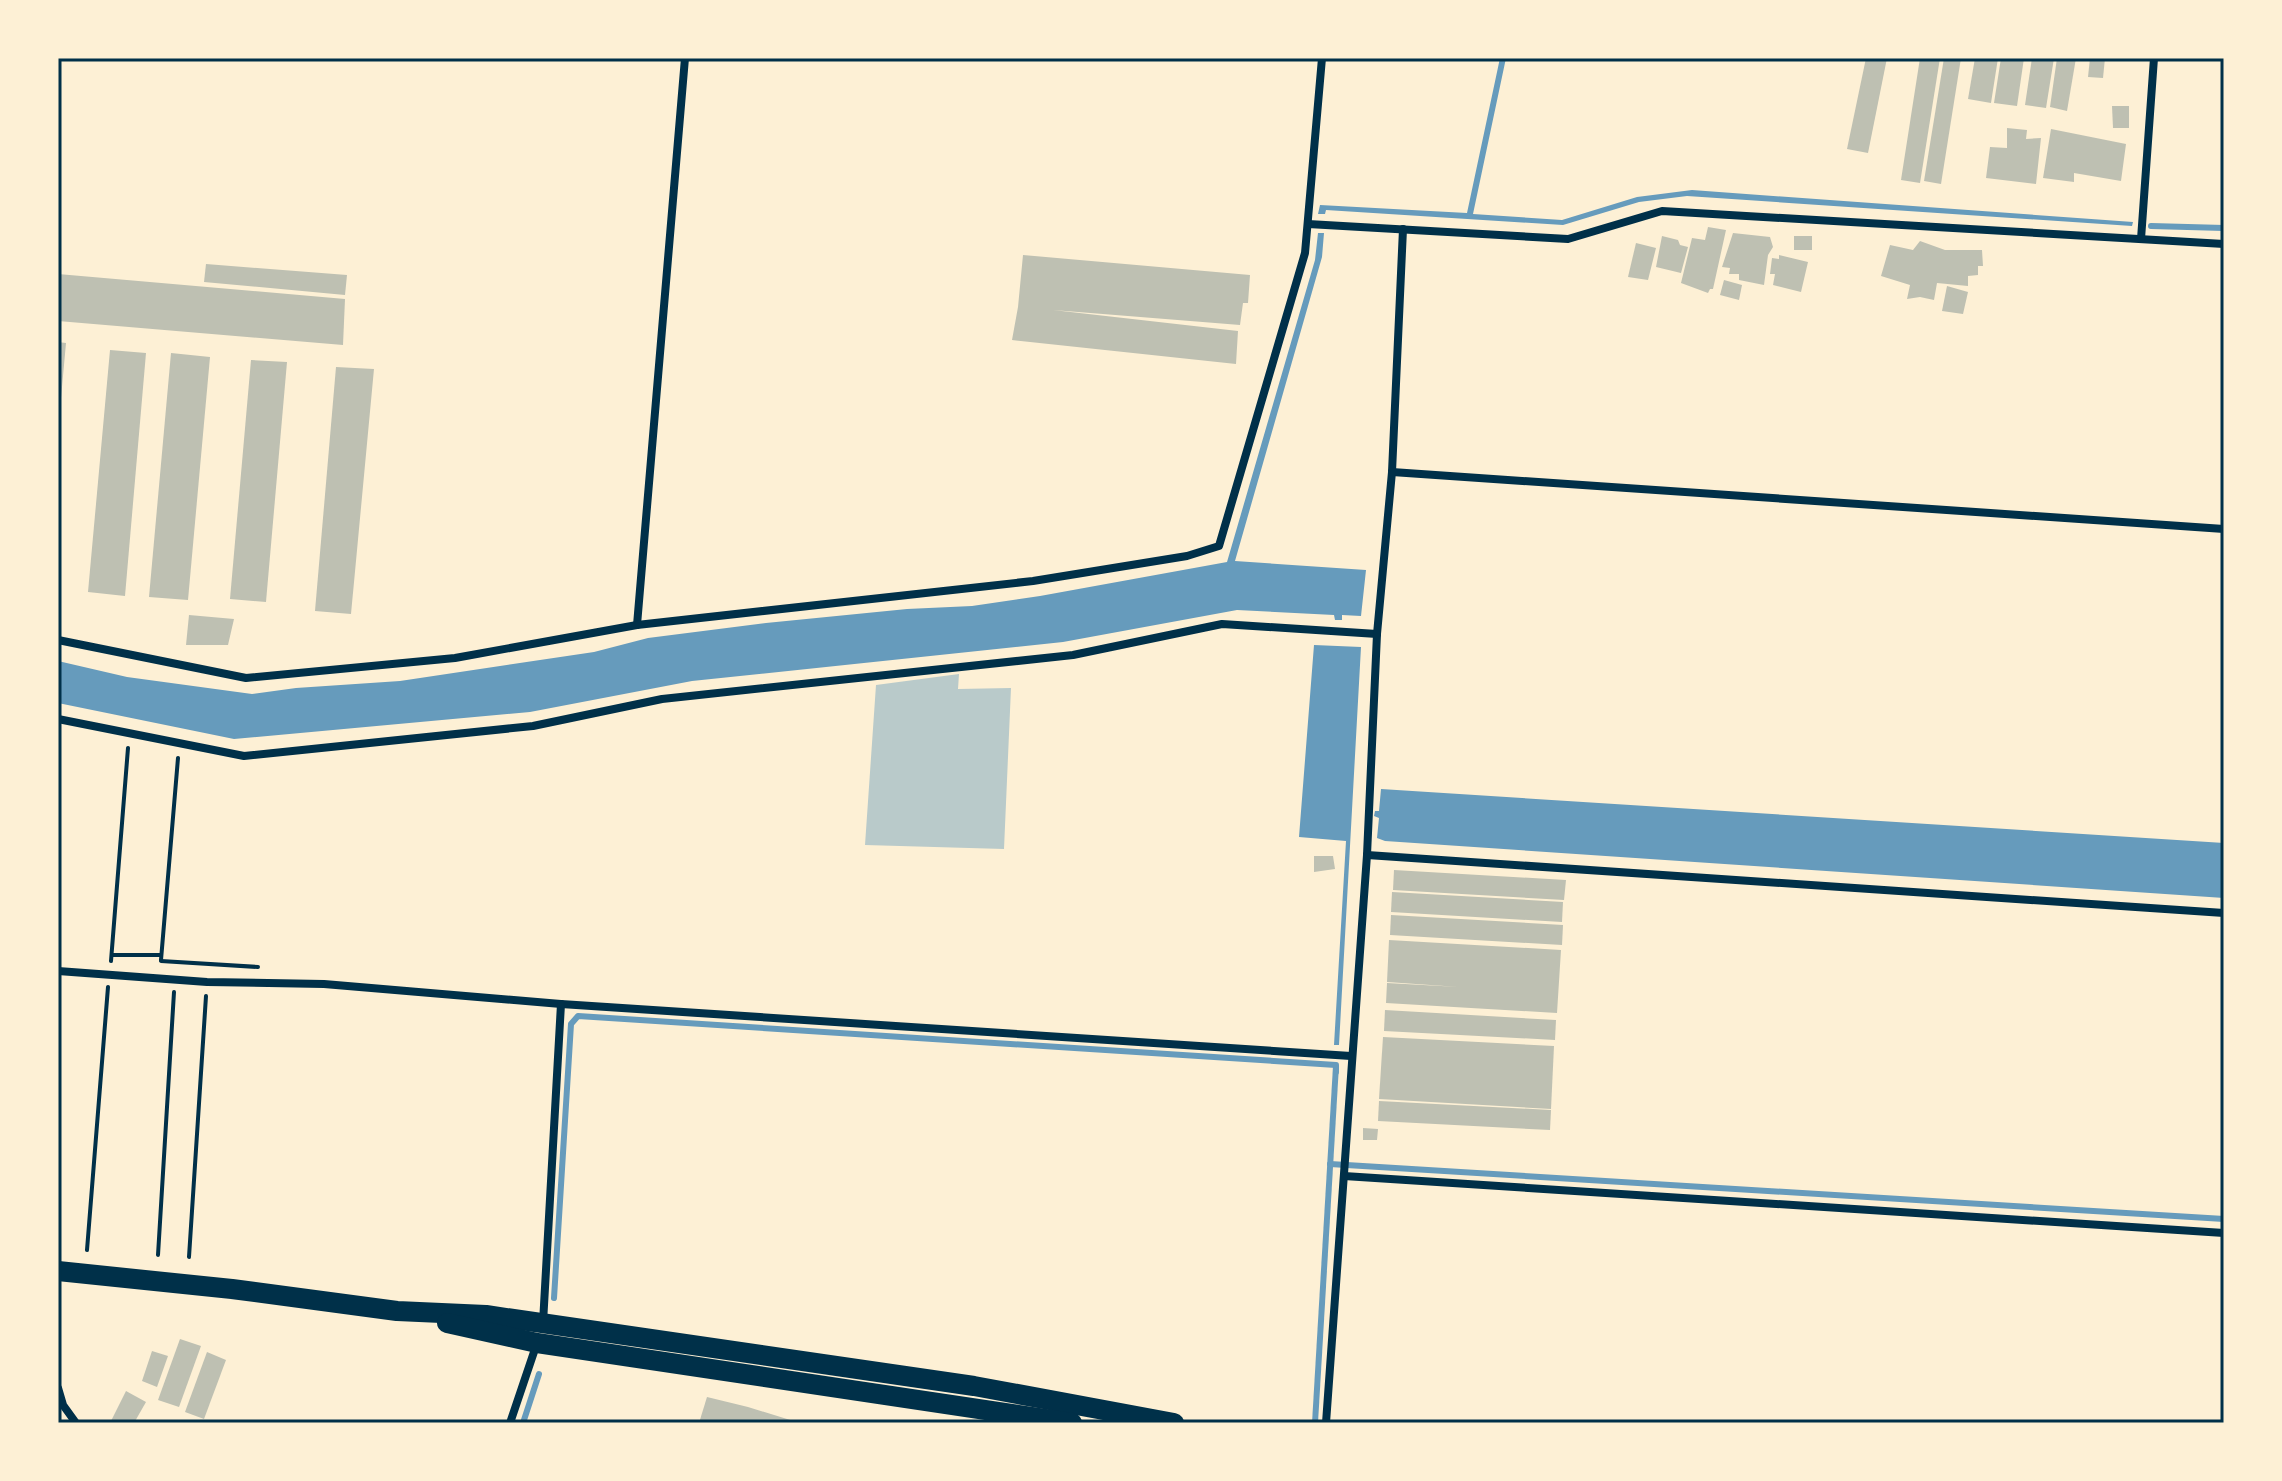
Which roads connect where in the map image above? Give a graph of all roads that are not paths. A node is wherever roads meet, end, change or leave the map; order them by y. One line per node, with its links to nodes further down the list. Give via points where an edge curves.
1 (685, 58): 10 (street)
2 (1322, 58): 4 (street)
3 (2154, 58): 6 (street)
4 (1308, 224): 5 (street); 10 (street, via 1305,253 1219,546 1033,581)
5 (1403, 229): 6 (street, via 1568,239 1662,211); 8 (street)
6 (2141, 239): 7 (street)
7 (2224, 244)
8 (1392, 472): 9 (street); 11 (street)
9 (2224, 529)
10 (637, 625): 12 (street, via 455,658 246,678)
11 (1377, 634): 13 (street, via 1222,624 1073,655 662,699 533,726 244,756); 14 (street)
12 (58, 640)
13 (58, 719)
14 (1367, 855): 15 (street); 18 (street)
15 (2224, 913)
16 (58, 971): 17 (street, via 324,984)
17 (561, 1004): 18 (street); 22 (street)
18 (1351, 1056): 19 (street)
19 (1344, 1176): 20 (street); 28 (street)
20 (2224, 1233)
21 (58, 1271): 22 (highway, via 232,1289)
22 (540, 1333): 25 (street); 26 (highway); 27 (highway, via 974,1386)
23 (58, 1388): 24 (street)
24 (76, 1423)
25 (510, 1423)
26 (1072, 1423)
27 (1174, 1423)
28 (1326, 1423)

